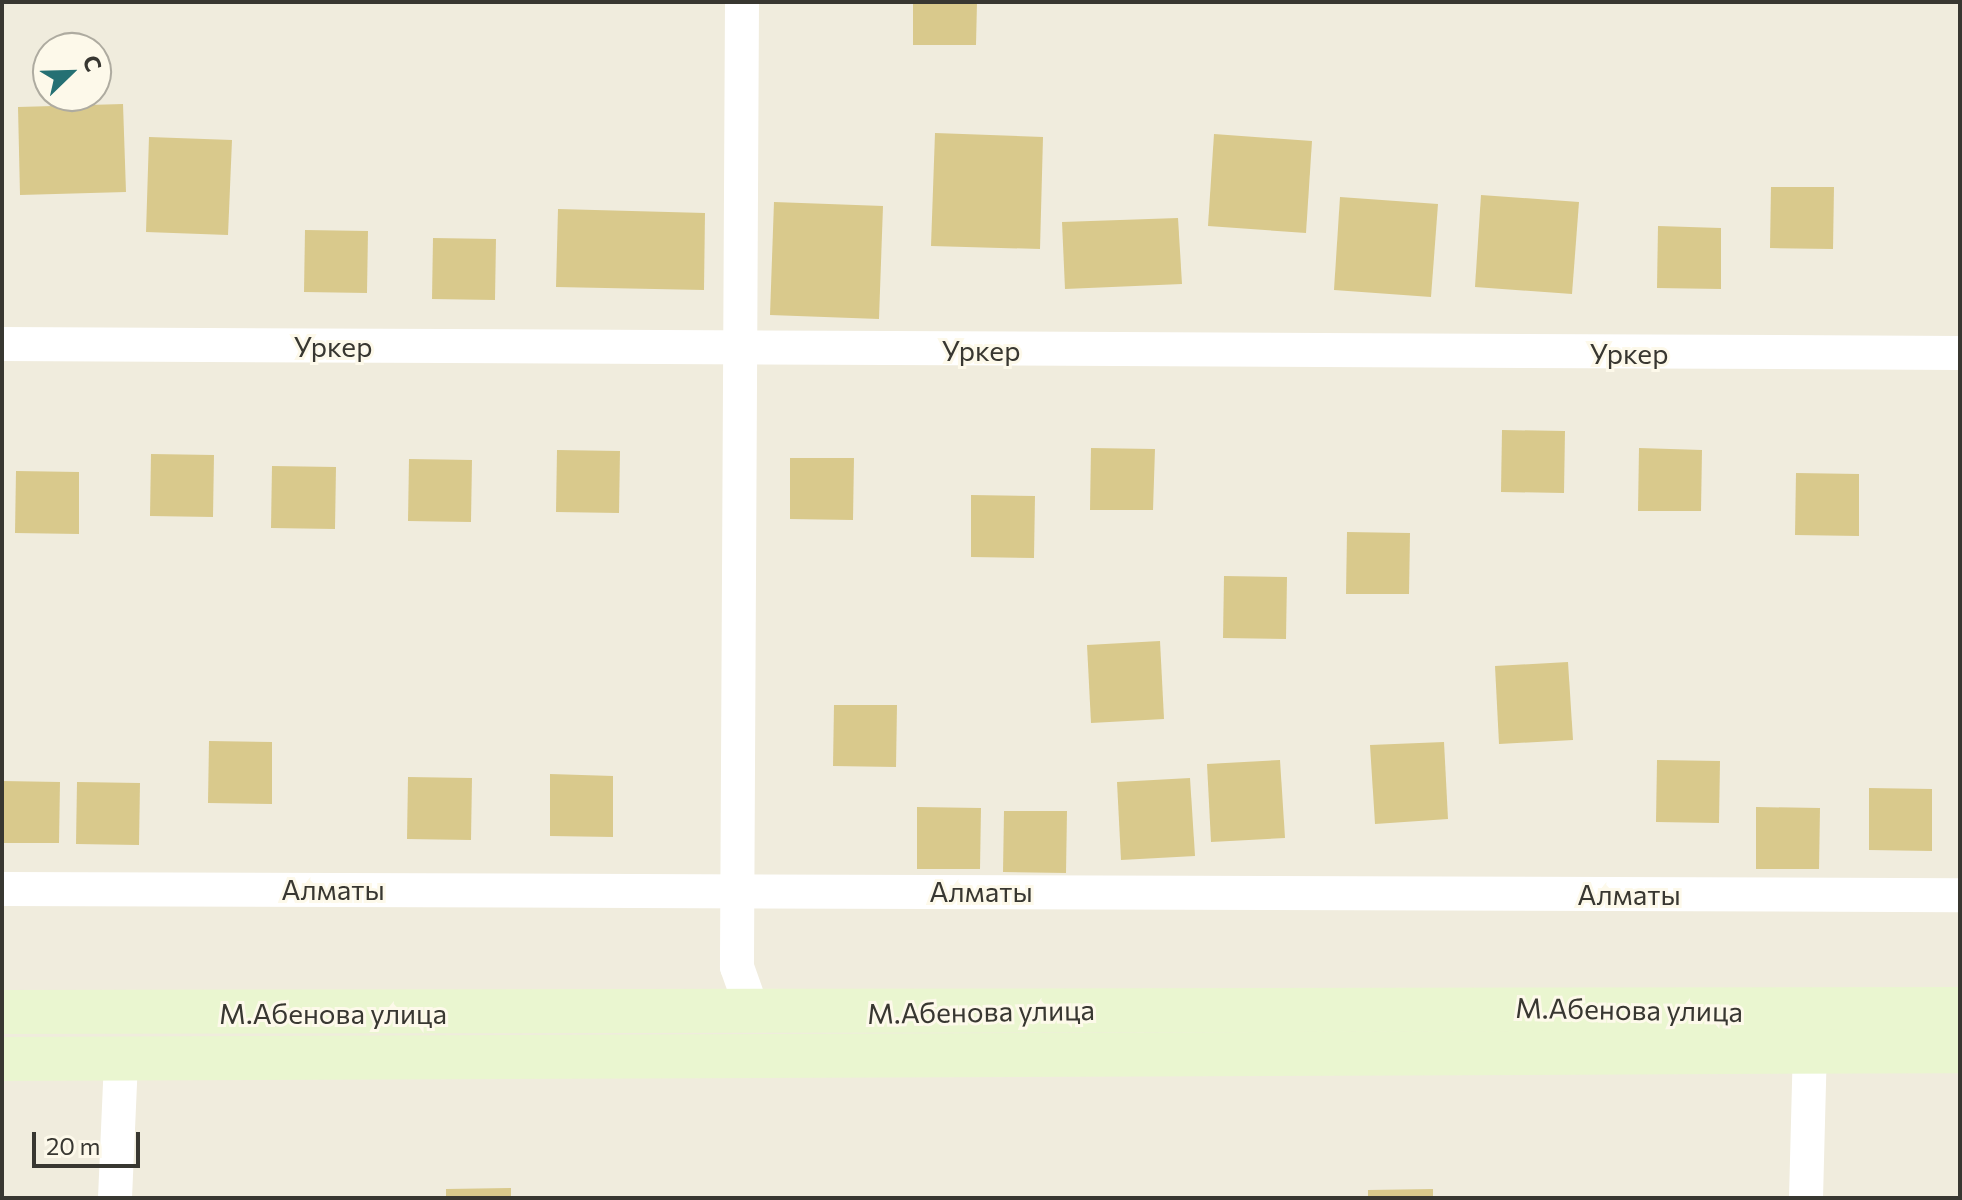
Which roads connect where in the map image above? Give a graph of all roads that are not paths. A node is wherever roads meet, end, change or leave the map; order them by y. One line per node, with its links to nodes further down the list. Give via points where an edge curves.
1 (742, 2): 3 (street)
2 (2, 344): 3 (street, Уркер)
3 (740, 348): 4 (street, Уркер); 6 (street)
4 (1960, 353)
5 (2, 889): 6 (street, Алматы)
6 (738, 890): 7 (street, Алматы); 10 (street, via 737,967)
7 (1960, 895)
8 (1960, 1009): 10 (main road, М.Абенова улица, via 1289,1005)
9 (2, 1012): 10 (main road, М.Абенова улица)
10 (754, 1015)
11 (1810, 1050): 12 (main road, М.Абенова улица); 14 (main road, М.Абенова улица); 16 (street)
12 (1960, 1051)
13 (2, 1059): 14 (main road, М.Абенова улица)
14 (121, 1059): 15 (street)
15 (115, 1198)
16 (1806, 1198)

